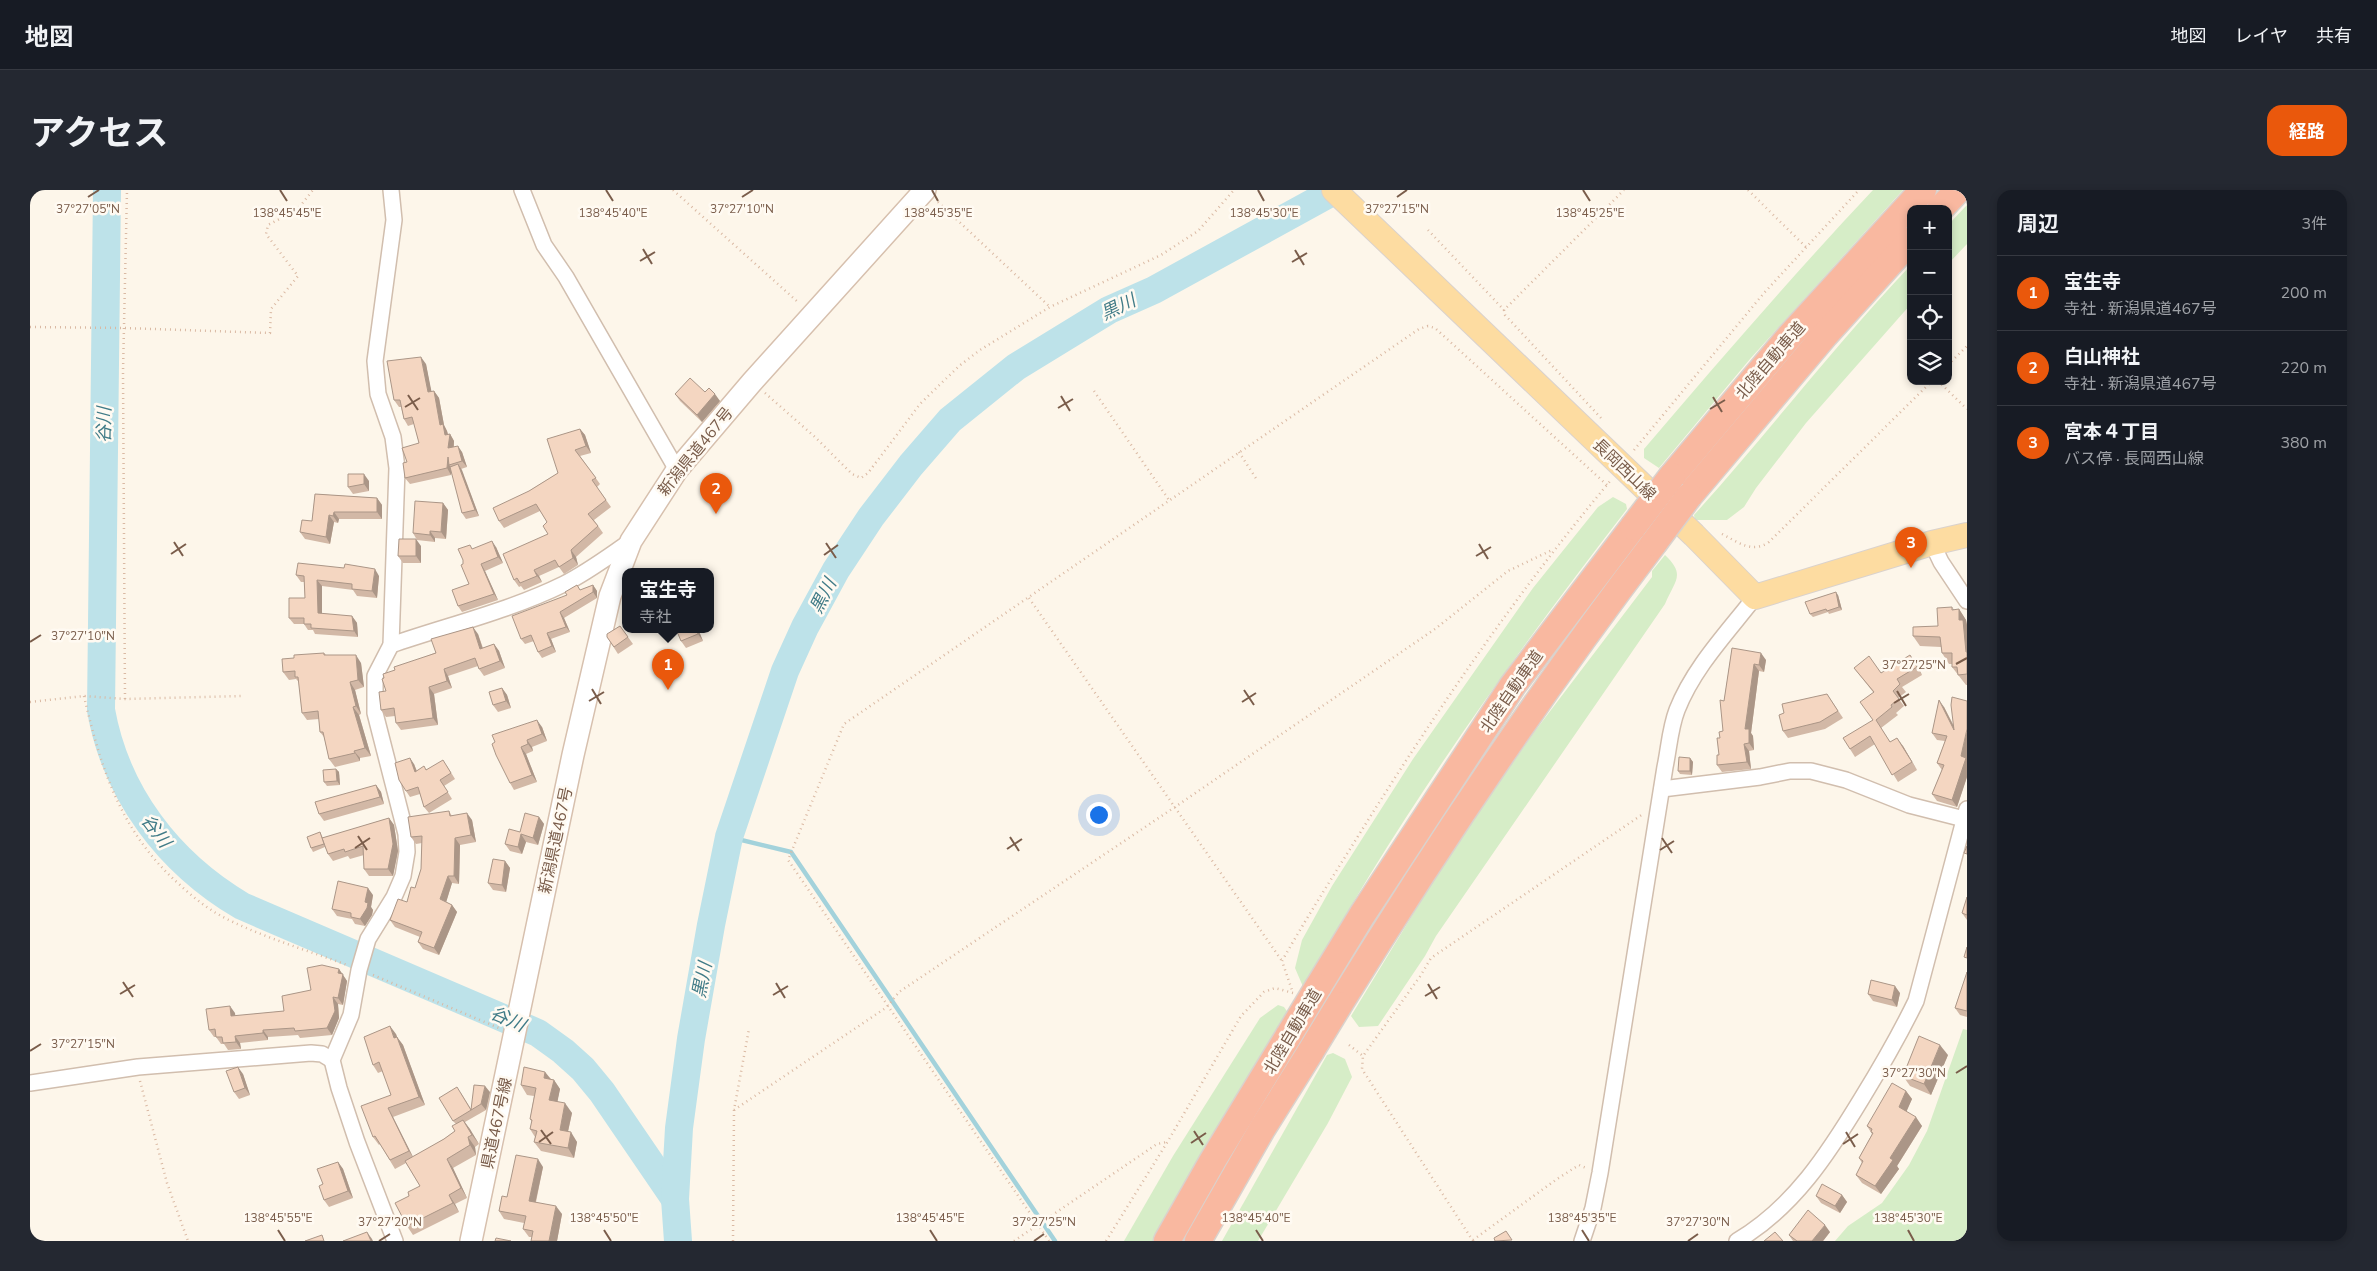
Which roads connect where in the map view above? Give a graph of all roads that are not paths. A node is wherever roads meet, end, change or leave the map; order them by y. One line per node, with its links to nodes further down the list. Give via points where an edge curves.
1 (391, 190): 15 (street, via 394,220 375,361 378,394 393,437 397,468)
2 (522, 190): 9 (street, via 544,245 566,277)
3 (925, 190): 9 (main road, 新潟県道467号)
4 (1334, 190): 13 (main road, 長岡西山線, via 1374,230 1624,455 1694,535)
5 (1923, 190): 23 (highway, 北陸自動車道, bridge, via 1789,337 1672,476 1513,685 1367,906)
6 (1958, 190): 7 (highway)
7 (1944, 205)
8 (1907, 244): 24 (highway, 北陸自動車道, bridge, via 1825,335 1689,496 1594,621 1488,770 1338,1005)
9 (677, 470): 11 (main road, 新潟県道467号)
10 (1967, 535): 12 (main road)
11 (631, 540): 15 (street, via 564,584 506,609); 18 (main road, 新潟県道467号, via 610,596)
12 (1932, 543): 13 (main road); 14 (street)
13 (1755, 597): 16 (street, via 1702,663 1677,711)
14 (1967, 601)
15 (392, 645): 19 (street, via 375,676 375,713 406,834 407,852 403,876 394,898 368,939 352,1015)
16 (1661, 796): 17 (street, via 1790,771 1811,771 1846,780 1909,805); 25 (street, via 1600,1173)
17 (1965, 814): 26 (street, via 1916,1001 1903,1027 1847,1123 1798,1192 1776,1214)
18 (520, 1005): 22 (main road, 県道467号線)
19 (332, 1060): 20 (street, via 322,1054 311,1053 138,1067); 21 (street, via 338,1088)
20 (30, 1083)
21 (395, 1241)
22 (471, 1241)
23 (1167, 1241)
24 (1198, 1241)
25 (1582, 1241)
26 (1737, 1241)

